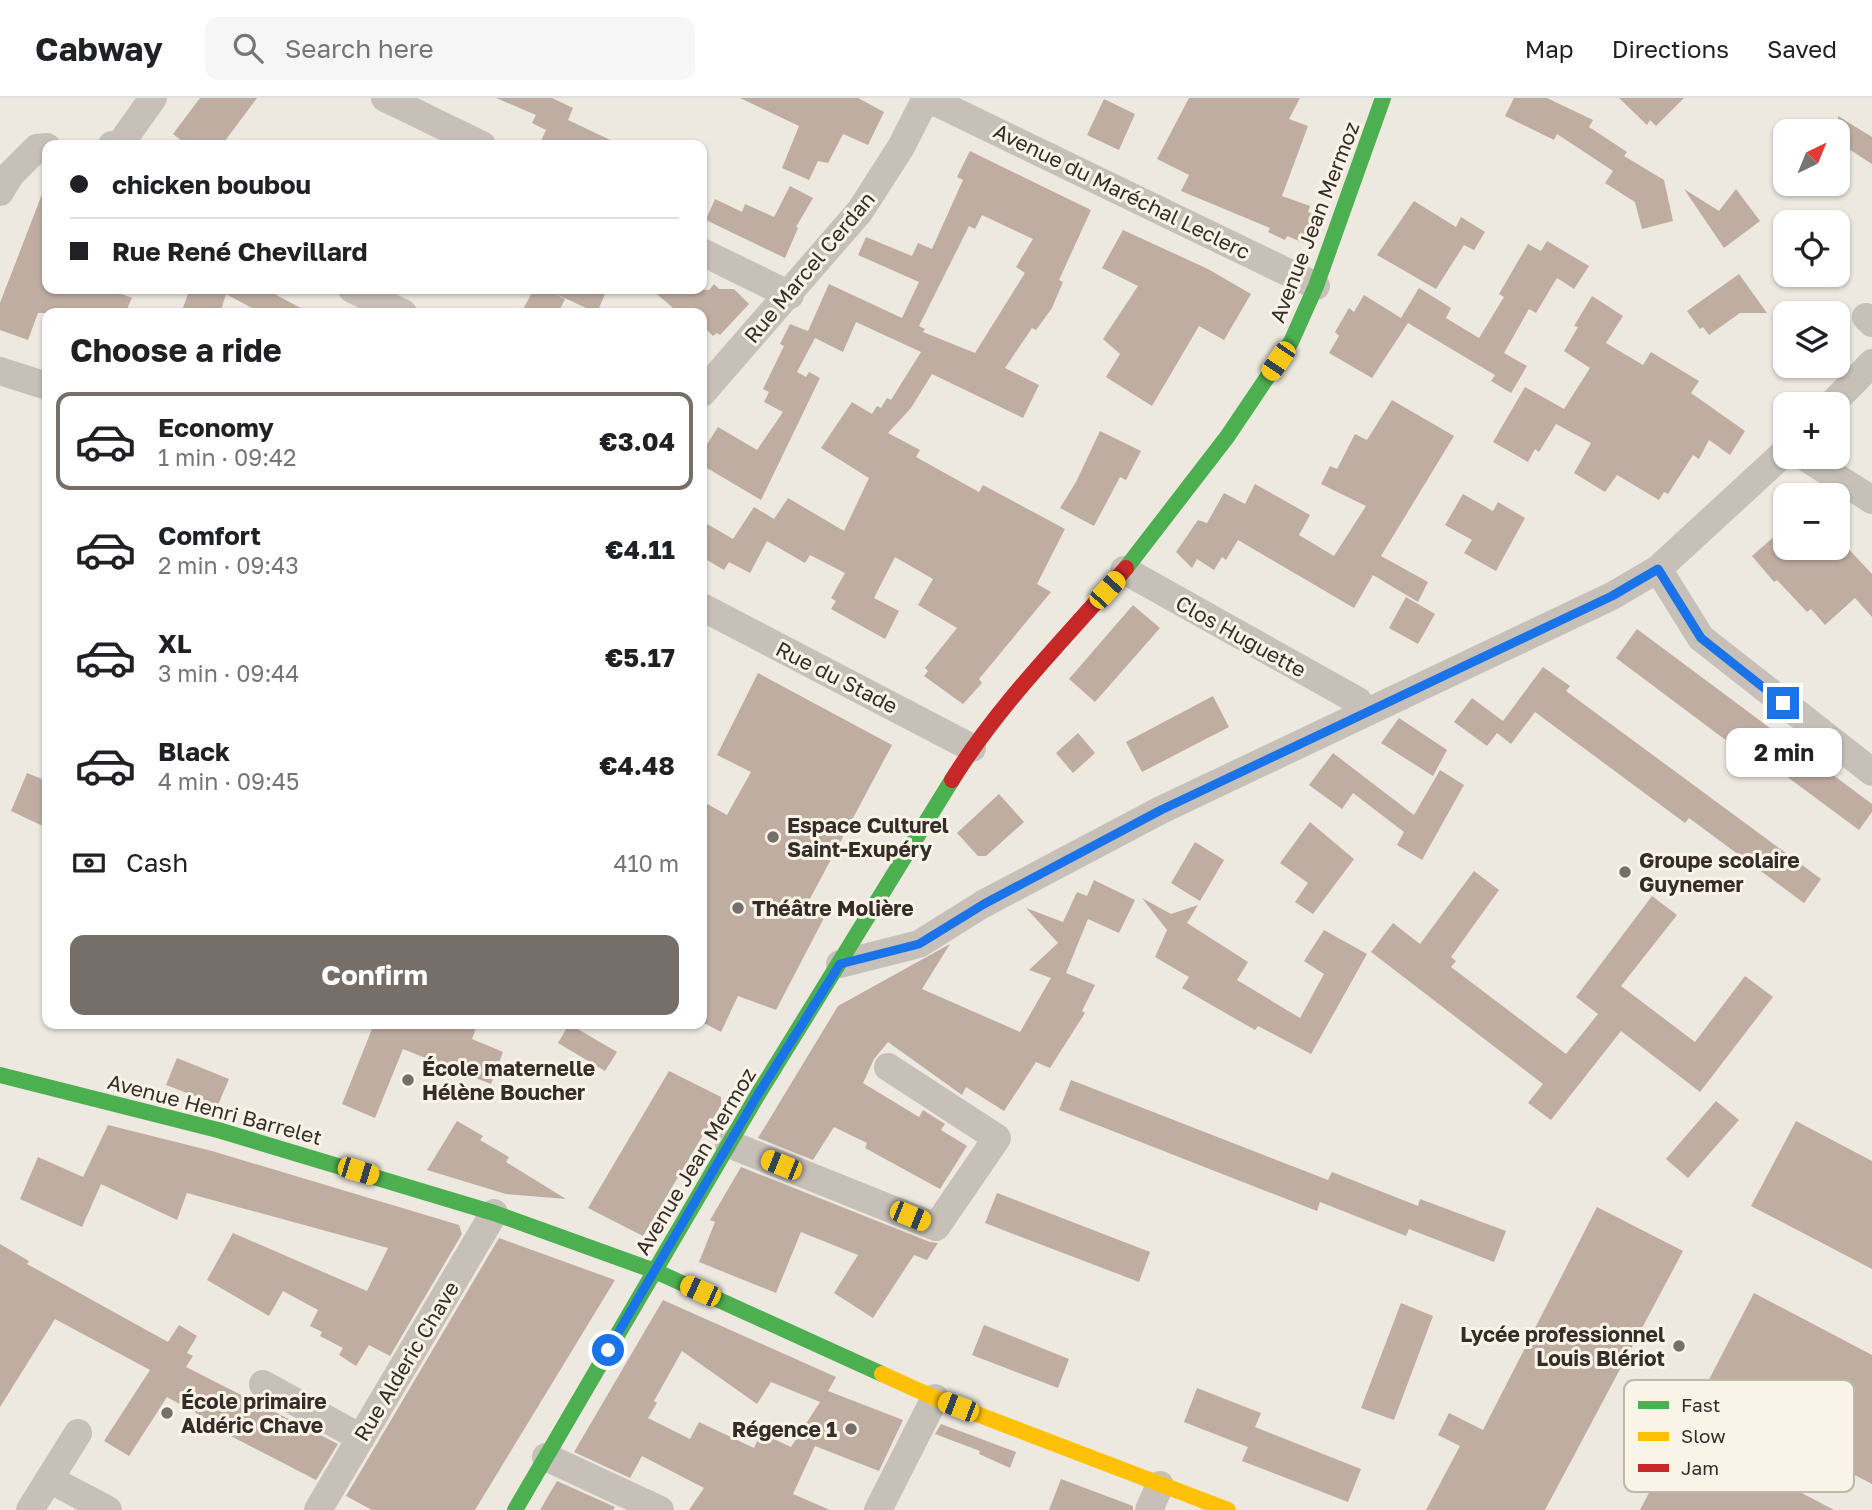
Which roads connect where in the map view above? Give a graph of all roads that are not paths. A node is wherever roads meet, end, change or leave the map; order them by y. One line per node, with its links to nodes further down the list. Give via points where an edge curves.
1 (153, 98): 5 (street)
2 (385, 98): 6 (street)
3 (927, 98): 10 (street, Avenue du Maréchal Leclerc); 12 (street, Rue Marcel Cerdan, via 860,211)
4 (1383, 98): 10 (street, Avenue Jean Mermoz)
5 (122, 140)
6 (472, 140)
7 (42, 148): 8 (street, via 11,174)
8 (0, 192)
9 (707, 254): 12 (street)
10 (1316, 286): 23 (street, Avenue Jean Mermoz, via 1291,342 1227,437)
11 (363, 294): 13 (street)
12 (790, 295): 17 (street, Rue Marcel Cerdan)
13 (392, 308)
14 (1872, 363): 18 (street)
15 (0, 371): 16 (street)
16 (42, 384)
17 (707, 387)
18 (1844, 392)
19 (1773, 463): 22 (street)
20 (1824, 469): 21 (street)
21 (1872, 500)
22 (1658, 569): 27 (street, via 1701,638); 28 (street, via 1612,596 1161,810 984,904 919,944)
23 (1124, 570): 25 (street, Clos Huguette); 26 (street, Avenue Jean Mermoz)
24 (707, 610): 26 (street, Rue du Stade)
25 (1358, 701)
26 (972, 748): 28 (street, Avenue Jean Mermoz)
27 (1872, 772)
28 (840, 964): 31 (street, Avenue Jean Mermoz)
29 (888, 1067): 31 (street, via 997,1138 936,1227)
30 (0, 1075): 32 (street, Avenue Henri Barrelet, via 206,1127)
31 (729, 1144): 33 (street, Avenue Jean Mermoz)
32 (494, 1213): 33 (street, Avenue Henri Barrelet); 37 (street, Rue Alderic Chave)
33 (655, 1271): 35 (street, Avenue Henri Barrelet); 38 (street, Avenue Jean Mermoz)
34 (263, 1384): 37 (street)
35 (934, 1398): 40 (street, Avenue Henri Barrelet); 47 (street)
36 (78, 1433): 39 (street)
37 (361, 1438): 44 (street, Rue Alderic Chave)
38 (546, 1457): 41 (street); 45 (street, Avenue Jean Mermoz)
39 (49, 1479): 42 (street); 43 (street)
40 (1155, 1497): 48 (street, Avenue Henri Barrelet)
41 (618, 1501): 46 (street)
42 (30, 1510)
43 (107, 1510)
44 (318, 1510)
45 (515, 1510)
46 (660, 1510)
47 (878, 1510)
48 (1228, 1510)

